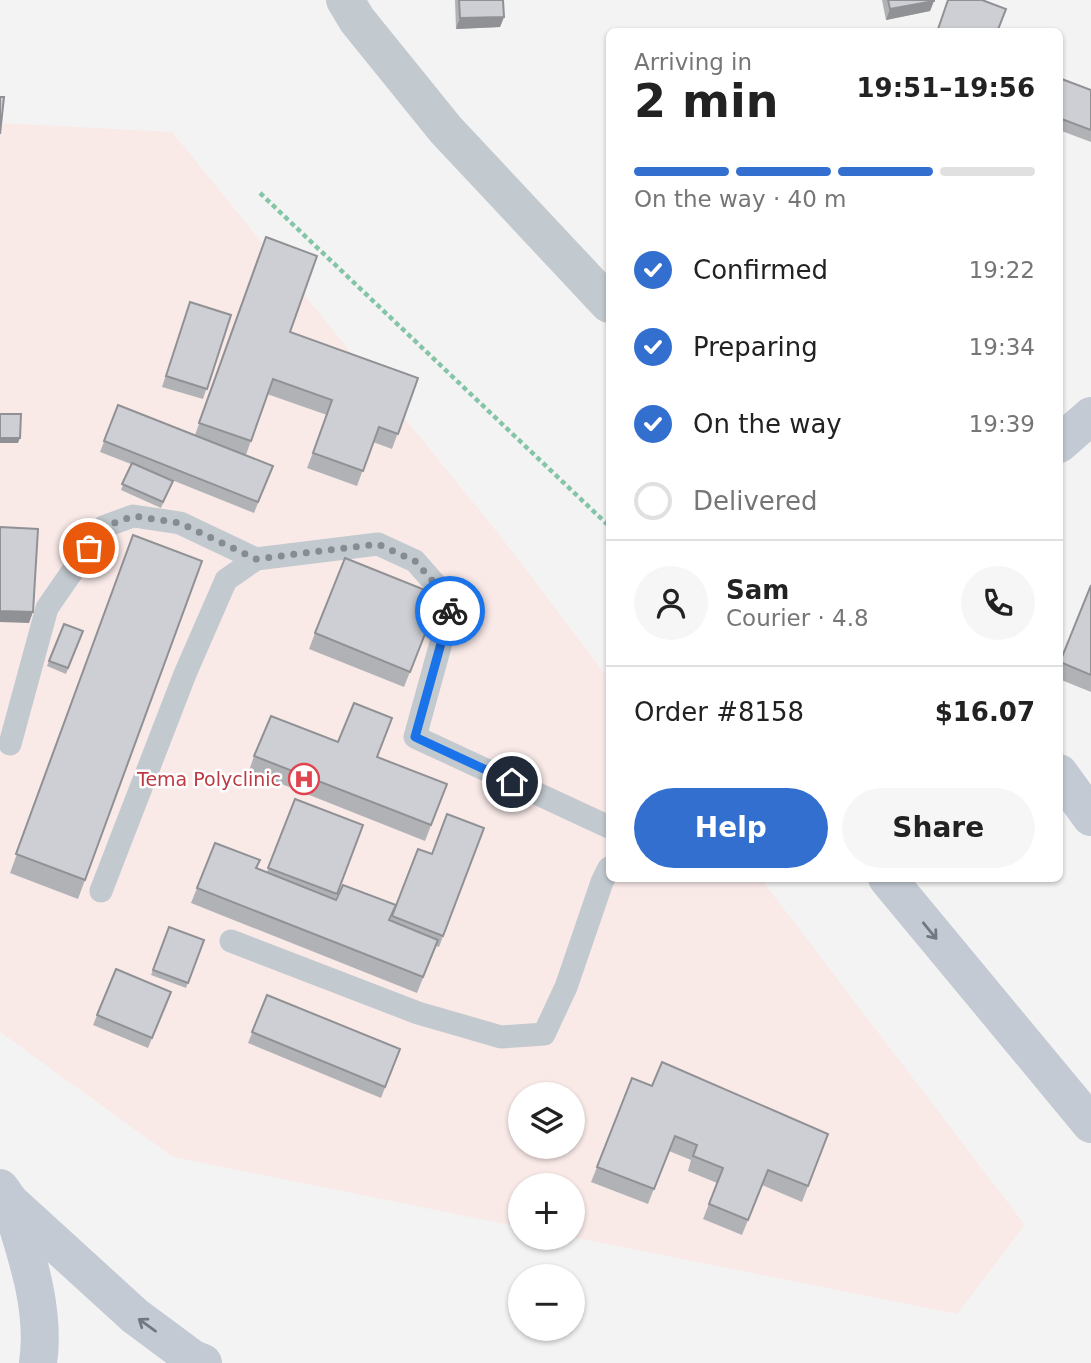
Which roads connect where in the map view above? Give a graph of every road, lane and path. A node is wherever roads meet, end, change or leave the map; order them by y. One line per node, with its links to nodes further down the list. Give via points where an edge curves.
1 (345, 0): 3 (street, via 446,130)
2 (260, 193): 6 (path)
3 (606, 301)
4 (1091, 416): 5 (main road)
5 (1063, 440)
6 (606, 523)
7 (256, 559): 8 (lane, via 180,523 134,516 103,527 47,608); 11 (lane, via 378,544 415,561 452,603 415,737); 14 (lane, via 226,580)
8 (10, 744)
9 (1063, 778): 10 (main road)
10 (1091, 817)
11 (606, 826)
12 (606, 874): 15 (lane, via 566,987 544,1034 501,1037 418,1013)
13 (890, 882): 16 (main road, one-way to 16)
14 (102, 891)
15 (231, 942)
16 (1091, 1124)
17 (5, 1195): 18 (main road, via 33,1275); 19 (main road, one-way to 17, via 135,1316)
18 (38, 1363)
19 (203, 1363)

